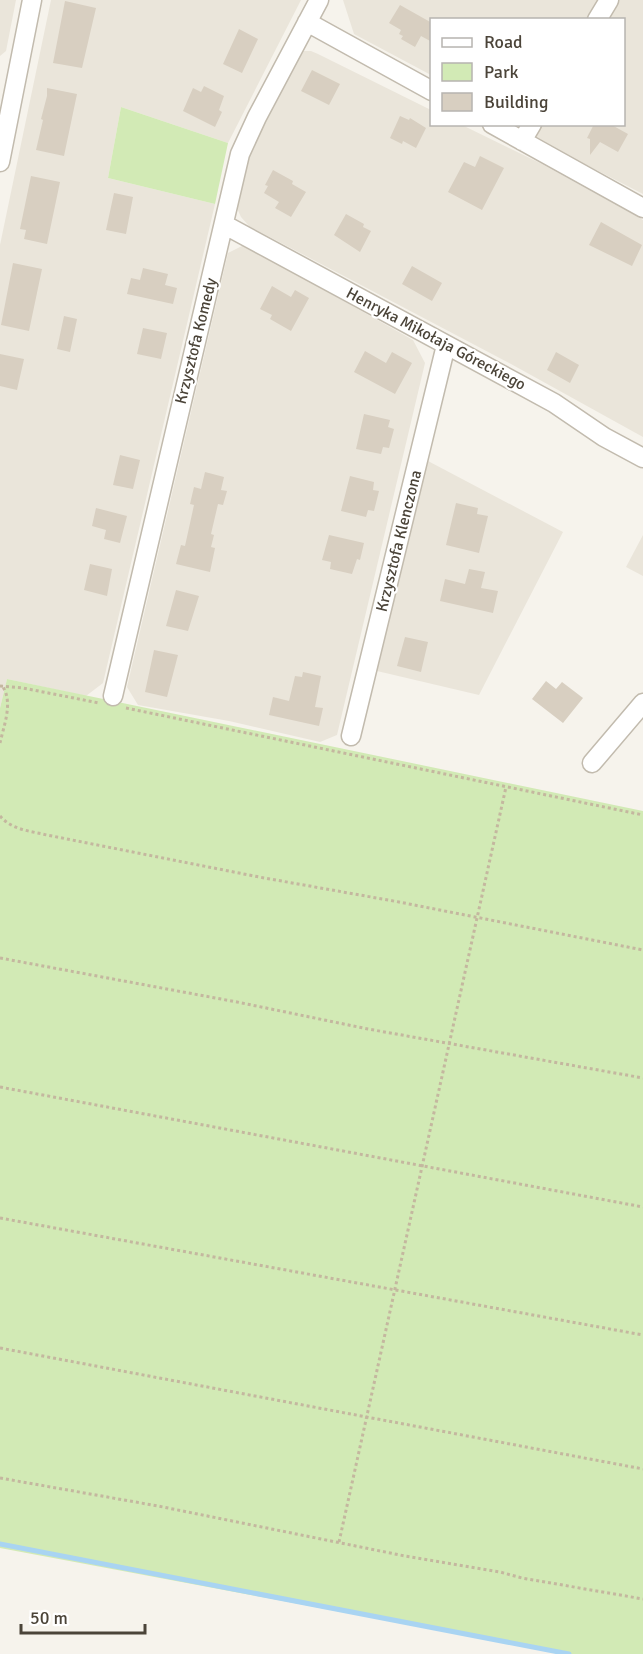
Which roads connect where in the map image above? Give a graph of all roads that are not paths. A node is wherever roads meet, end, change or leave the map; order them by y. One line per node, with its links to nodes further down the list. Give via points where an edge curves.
1 (32, 0): 6 (street)
2 (319, 0): 5 (street, Krzysztofa Komedy)
3 (609, 0): 4 (street)
4 (598, 18)
5 (307, 22): 7 (street); 13 (street, Krzysztofa Komedy, via 248,135 234,176)
6 (8, 76): 11 (street)
7 (430, 90)
8 (496, 126): 10 (street)
9 (531, 126): 10 (street)
10 (522, 141): 12 (street)
11 (0, 162)
12 (643, 208)
13 (225, 225): 14 (street, Henryka Mikołaja Góreckiego); 16 (street, Krzysztofa Komedy)
14 (446, 345): 15 (street, Henryka Mikołaja Góreckiego, via 554,403); 18 (street, Krzysztofa Klenczona)
15 (643, 459)
16 (114, 703)
17 (643, 703): 19 (street)
18 (351, 736)
19 (592, 763)

